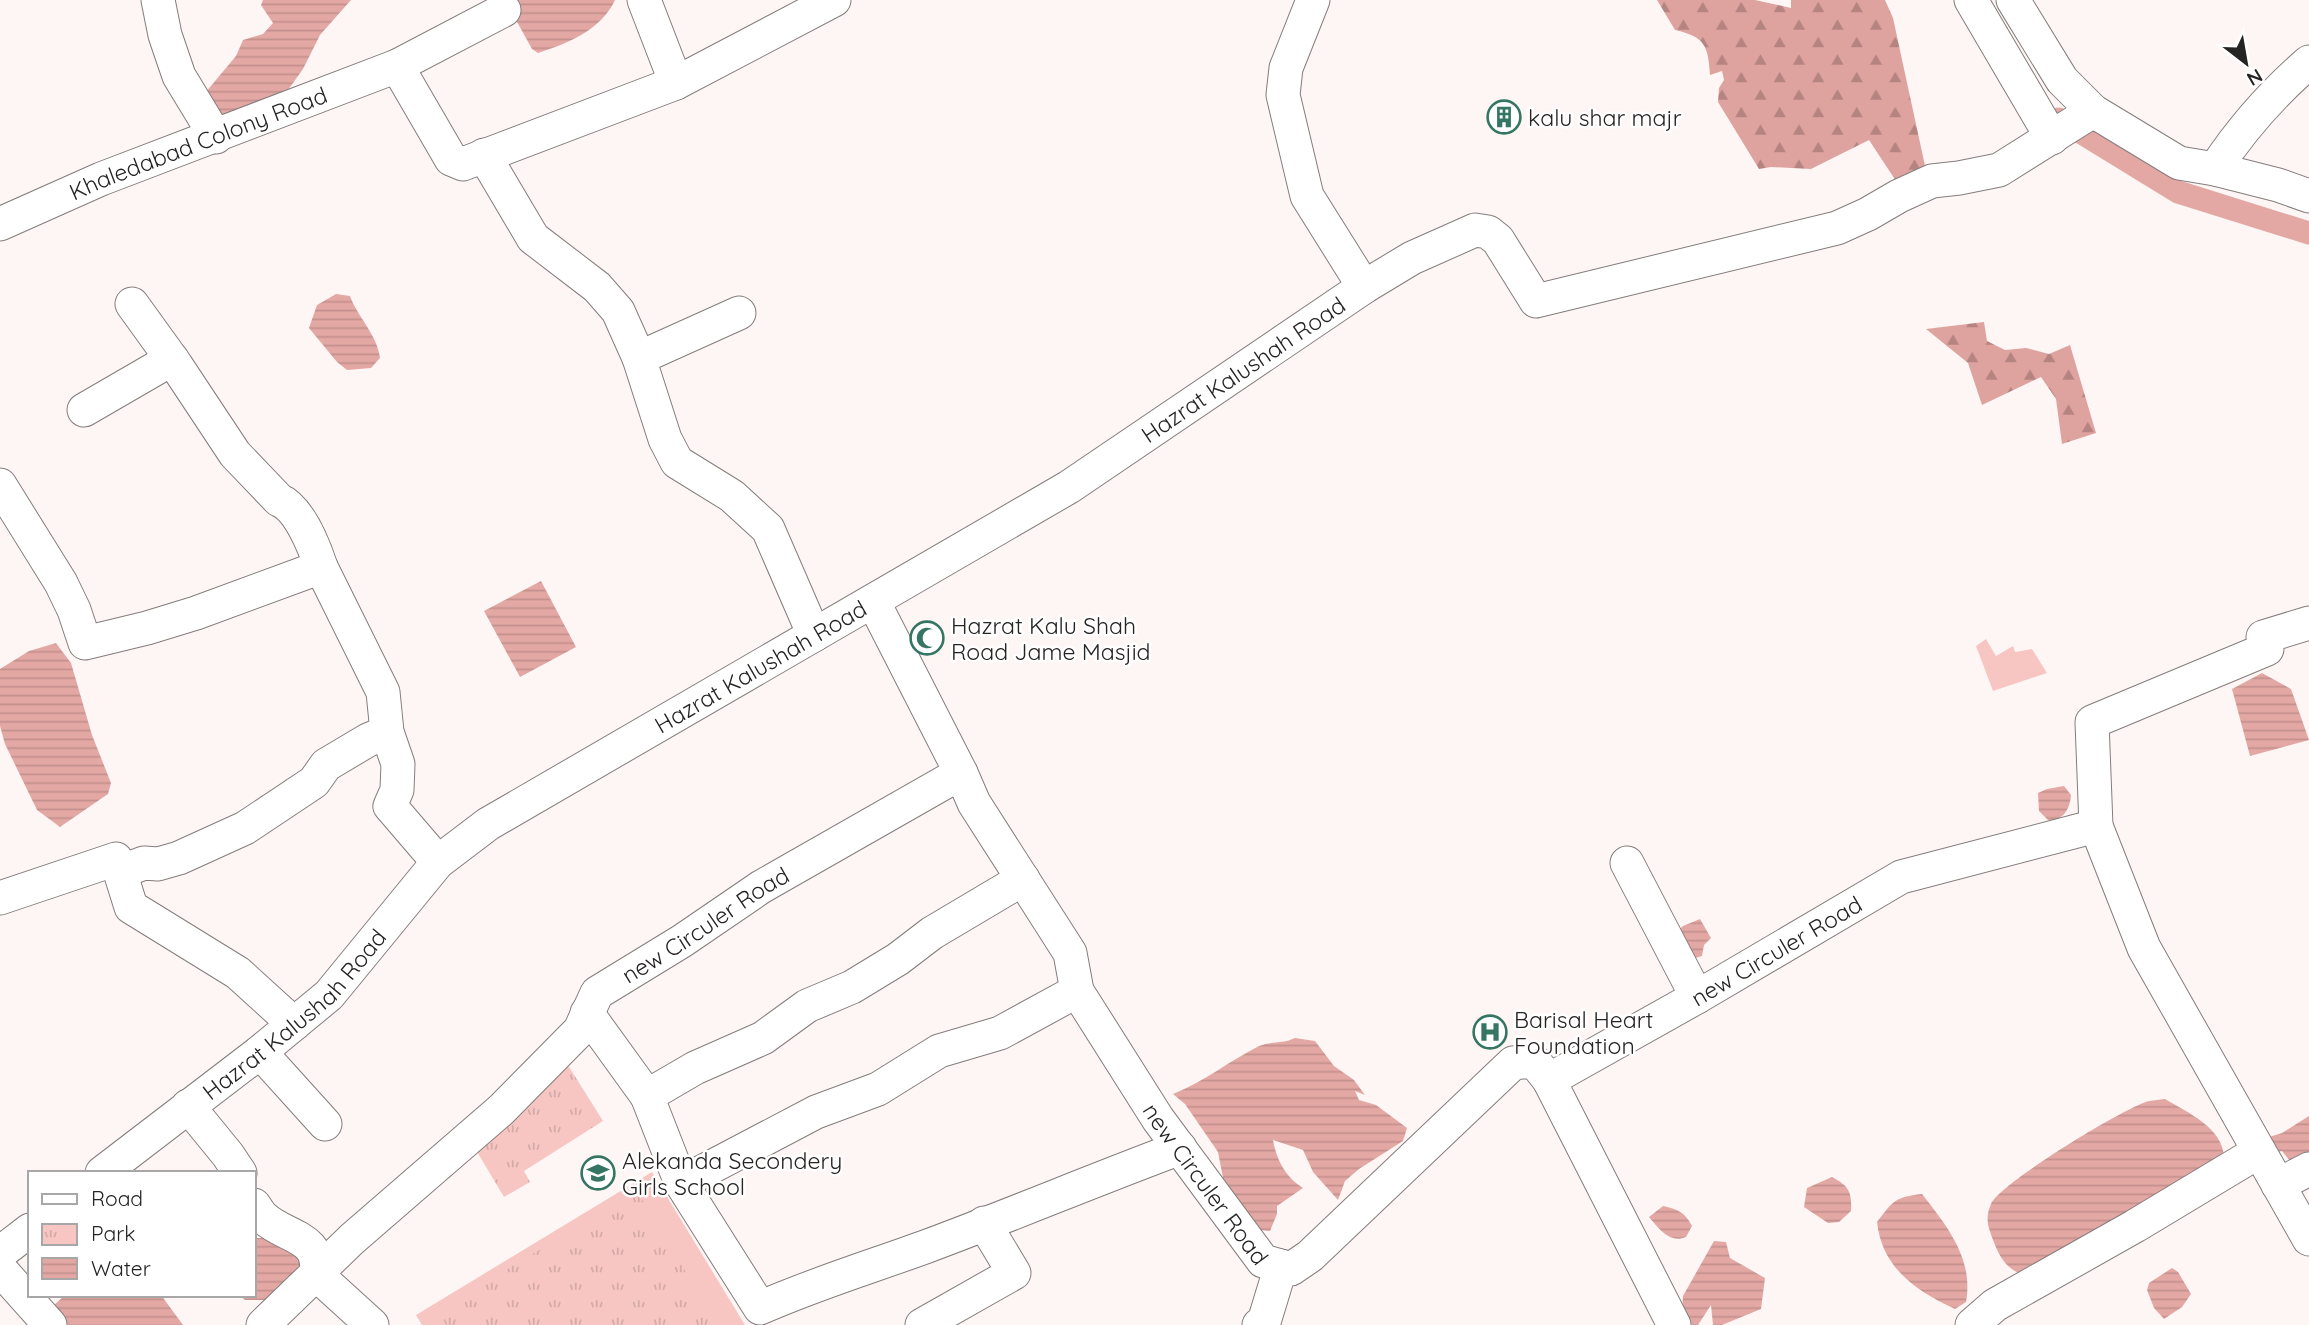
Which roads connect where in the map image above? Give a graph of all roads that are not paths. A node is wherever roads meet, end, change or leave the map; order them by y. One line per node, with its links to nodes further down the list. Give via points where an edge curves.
1 (158, 0): 12 (street, via 179,76)
2 (644, 0): 10 (street)
3 (834, 0): 10 (street)
4 (1313, 0): 18 (street, via 1286,68 1283,95 1307,195)
5 (1971, 0): 13 (street)
6 (2013, 0): 11 (street, via 2062,80)
7 (498, 8): 9 (street, Khaledabad Colony Road)
8 (2309, 62): 15 (street, via 2235,138)
9 (397, 66): 12 (street, Khaledabad Colony Road); 14 (street, via 451,159 463,164)
10 (676, 83): 14 (street)
11 (2093, 111): 13 (street); 15 (street, via 2179,163)
12 (216, 137): 17 (street, Khaledabad Colony Road, via 101,179)
13 (2052, 138): 18 (street, Hazrat Kalushah Road, via 1998,170 1932,181 1837,228 1536,301 1498,240 1475,230 1412,258)
14 (484, 155): 21 (street, via 533,238 597,287 618,311)
15 (2215, 169): 16 (street)
16 (2309, 196)
17 (0, 224)
18 (1364, 287): 26 (street, Hazrat Kalushah Road, via 1069,487)
19 (132, 304): 22 (street)
20 (739, 313): 21 (street)
21 (639, 358): 28 (street, via 677,462 732,496 768,529)
22 (172, 359): 23 (street); 25 (street, via 235,454 279,500 288,503 314,545)
23 (84, 410)
24 (0, 485): 25 (street, via 61,583 88,644 196,613)
25 (321, 567): 29 (street, via 383,692)
26 (873, 601): 28 (street, Hazrat Kalushah Road); 30 (street)
27 (2309, 623): 31 (street, via 2263,637 2267,649 2092,722)
28 (814, 635): 32 (street, Hazrat Kalushah Road, via 488,824)
29 (387, 732): 32 (street, via 398,764 397,790 390,806); 34 (street, via 326,765 314,782 245,828 179,858)
30 (961, 773): 35 (street, new Circuler Road, via 974,803); 39 (street, new Circuler Road, via 761,887 597,993)
31 (2096, 826): 38 (street, new Circuler Road, via 1901,877); 47 (street, via 2144,948)
32 (438, 862): 40 (street, Hazrat Kalushah Road, via 329,995)
33 (1627, 863): 38 (street)
34 (120, 872): 36 (street, via 116,859); 40 (street, via 131,907 239,973)
35 (1023, 878): 37 (street, new Circuler Road, via 1070,953); 43 (street, via 852,987 807,1006 763,1038 695,1068)
36 (0, 898)
37 (1077, 990): 46 (street, new Circuler Road); 51 (street, via 1000,1033 939,1051 878,1089 816,1112)
38 (1697, 997): 42 (street, new Circuler Road)
39 (587, 1013): 43 (street); 60 (street, new Circuler Road, via 580,1030 501,1110)
40 (293, 1024): 41 (street, Hazrat Kalushah Road)
41 (260, 1052): 44 (street, Hazrat Kalushah Road); 45 (street)
42 (1549, 1080): 58 (street, new Circuler Road, via 1534,1061 1513,1063 1310,1256 1290,1269); 66 (street)
43 (647, 1096): 51 (street)
44 (188, 1106): 49 (street, Hazrat Kalushah Road); 50 (street)
45 (325, 1124)
46 (1180, 1148): 54 (street); 58 (street, new Circuler Road, via 1264,1261)
47 (2258, 1152): 52 (street); 67 (street, via 1995,1306)
48 (2309, 1169): 52 (street)
49 (106, 1171)
50 (239, 1171)
51 (681, 1183): 54 (street, via 760,1308)
52 (2277, 1185): 56 (street)
53 (256, 1208): 60 (street, via 264,1219 310,1246 318,1259)
54 (984, 1223): 64 (street, via 1014,1272)
55 (28, 1232): 57 (street)
56 (2309, 1239)
57 (0, 1253)
58 (1281, 1266): 65 (street, via 1264,1322)
59 (0, 1269): 61 (street)
60 (316, 1274): 62 (street, new Circuler Road); 63 (street)
61 (50, 1325)
62 (263, 1325)
63 (372, 1325)
64 (922, 1325)
65 (1259, 1325)
66 (1675, 1325)
67 (1972, 1325)

